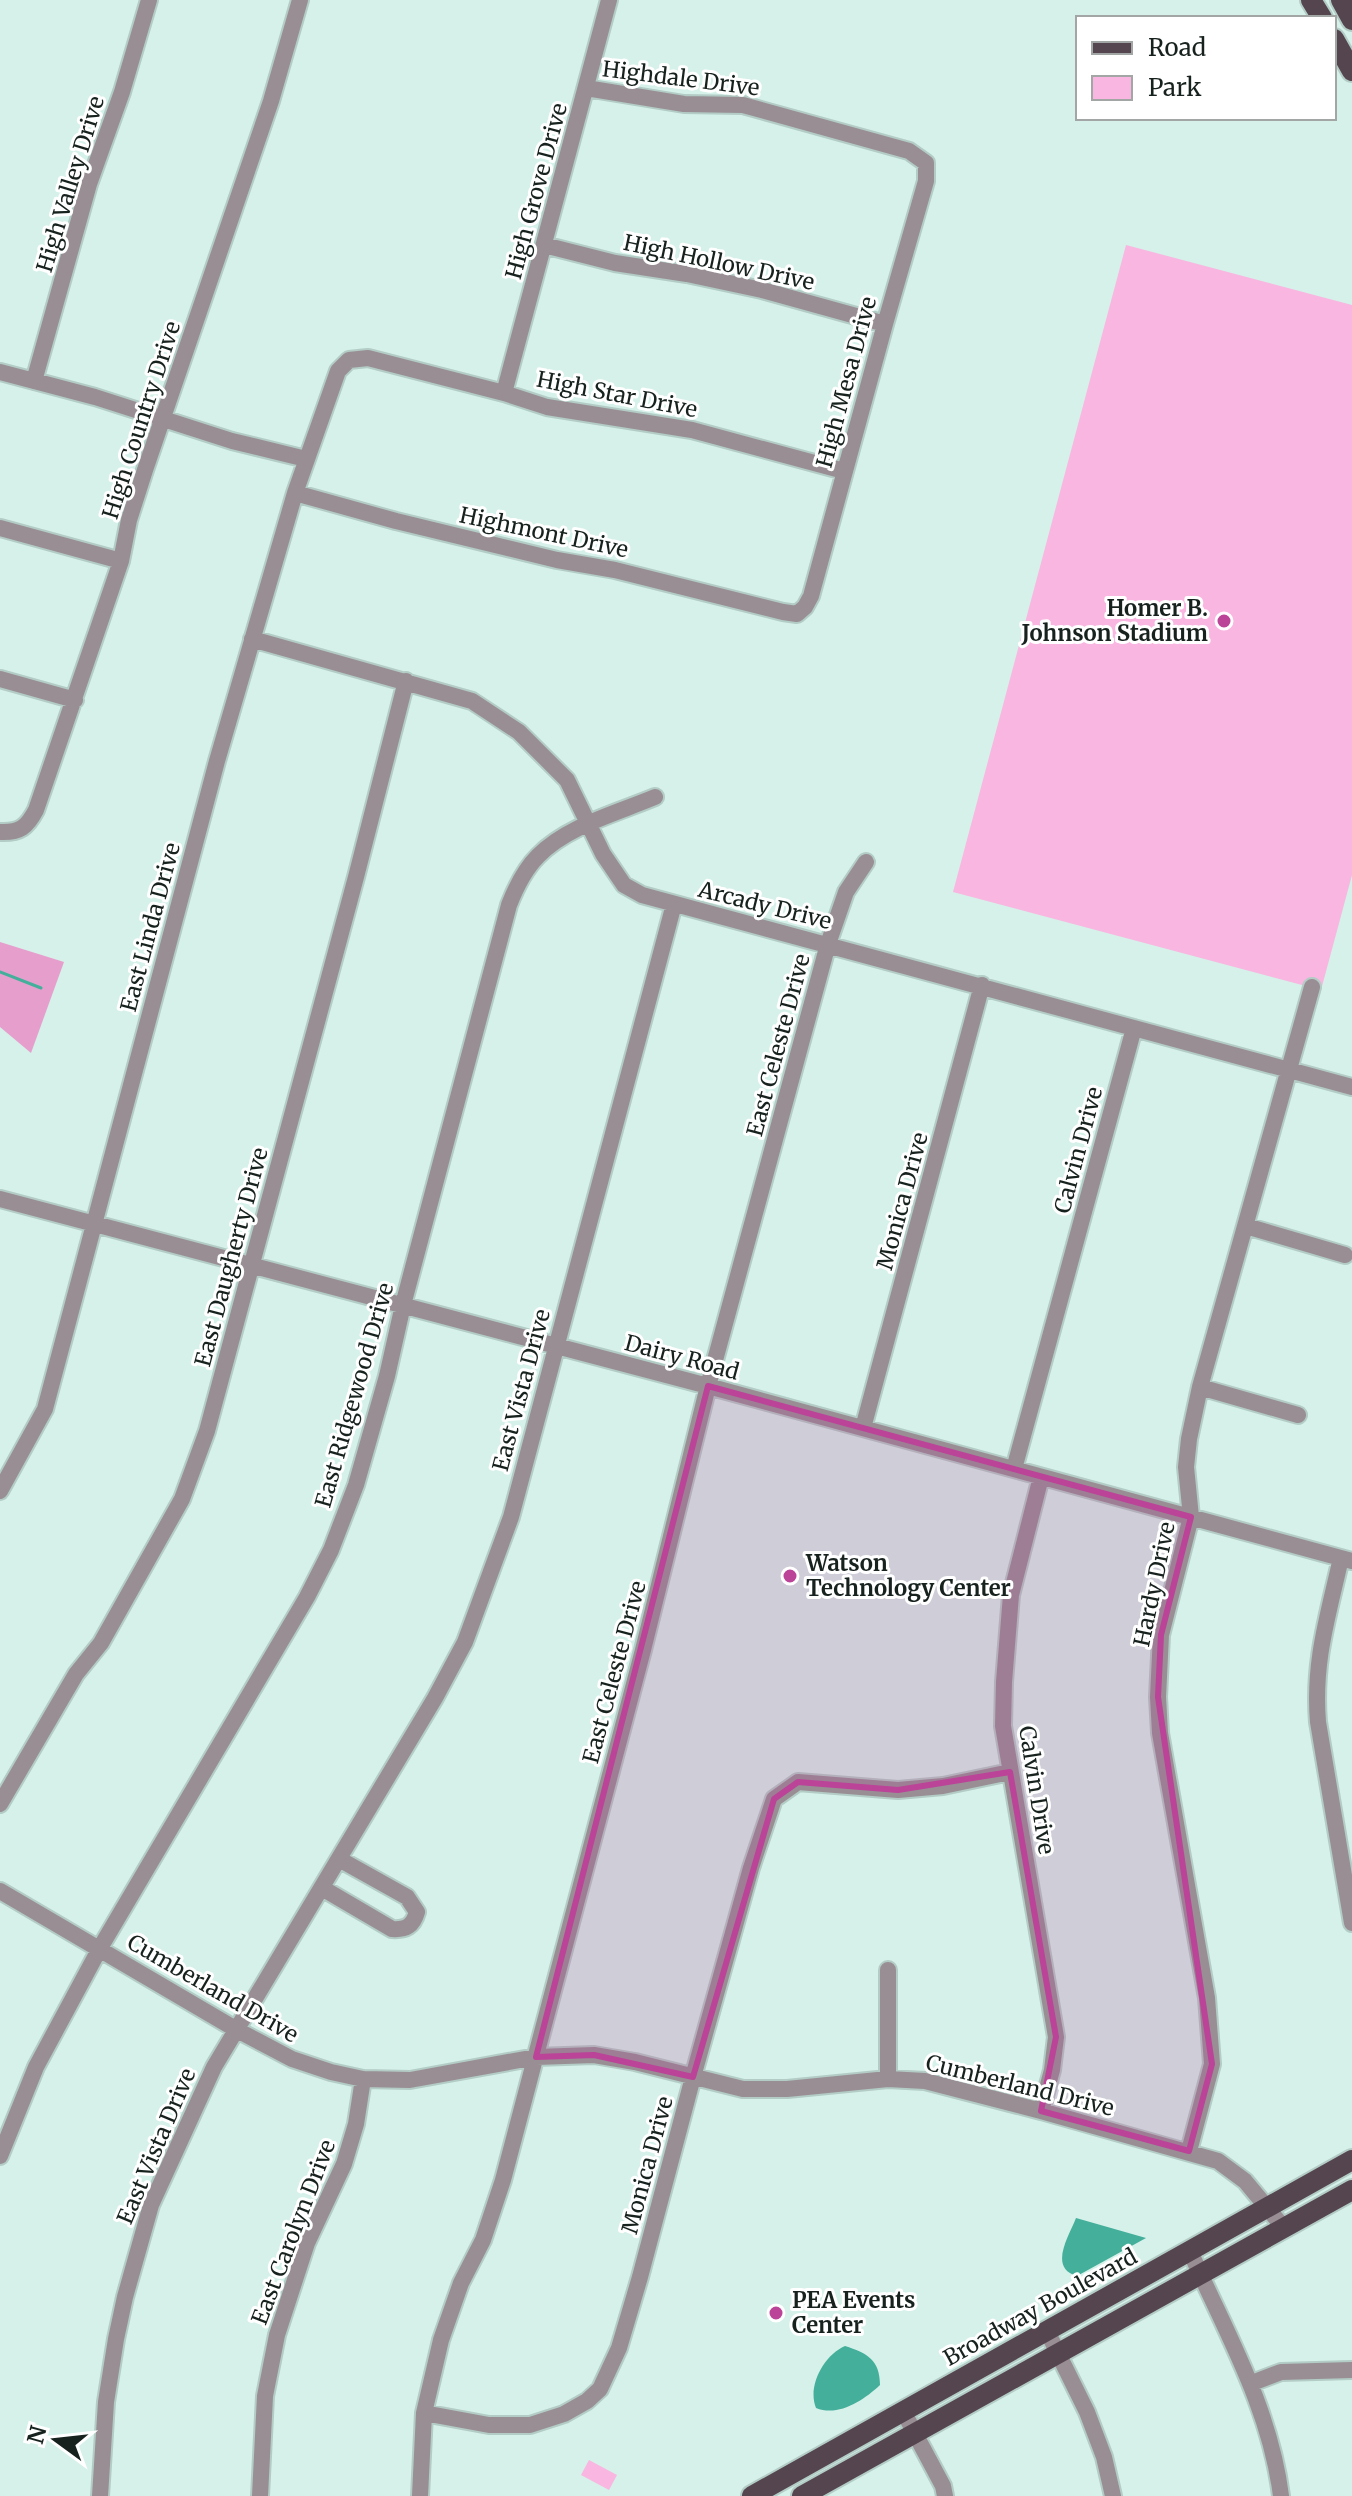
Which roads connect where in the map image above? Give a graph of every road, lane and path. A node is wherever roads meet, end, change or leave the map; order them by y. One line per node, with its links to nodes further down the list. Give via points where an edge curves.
1 (149, 0): 14 (street, High Valley Drive, via 89,184)
2 (300, 0): 16 (street, High Country Drive)
3 (609, 0): 8 (street, High Grove Drive)
4 (1341, 0): 5 (main road)
5 (1352, 20)
6 (1336, 43): 7 (main road)
7 (1352, 71)
8 (586, 88): 9 (street, Highdale Drive, via 684,104 743,105); 10 (street, High Grove Drive)
9 (909, 151): 11 (street, High Mesa Drive, via 926,163 926,181)
10 (544, 245): 11 (street, High Hollow Drive, via 762,290); 15 (street, High Grove Drive)
11 (885, 324): 18 (street, High Mesa Drive)
12 (338, 371): 15 (street, High Star Drive, via 349,360 368,358); 17 (street, East Linda Drive)
13 (0, 372): 14 (street)
14 (34, 381): 16 (street)
15 (504, 393): 18 (street, High Star Drive, via 547,407 692,430)
16 (163, 420): 17 (street); 21 (street, High Country Drive, via 129,520)
17 (306, 459): 19 (street, East Linda Drive)
18 (844, 471): 22 (street, High Mesa Drive, via 811,596 797,614)
19 (295, 493): 22 (street, Highmont Drive); 23 (street, East Linda Drive)
20 (0, 528): 21 (street)
21 (121, 561): 26 (street, High Country Drive)
22 (783, 612)
23 (252, 639): 25 (street, Arcady Drive); 39 (street, East Linda Drive)
24 (0, 679): 26 (street)
25 (406, 681): 28 (street, Arcady Drive, via 472,701 519,732 567,780); 42 (street, East Daugherty Drive)
26 (75, 700): 29 (street, High Country Drive, via 36,810 27,826)
27 (655, 797): 28 (street, East Ridgewood Drive)
28 (589, 825): 31 (street, Arcady Drive, via 624,885); 43 (street, East Ridgewood Drive, via 538,856 509,905)
29 (1, 833)
30 (866, 862): 32 (street, East Celeste Drive, via 846,892)
31 (674, 904): 32 (street, Arcady Drive); 44 (street, East Vista Drive)
32 (828, 944): 33 (street, Arcady Drive); 45 (street, East Celeste Drive)
33 (982, 985): 35 (street, Arcady Drive); 48 (street, Monica Drive)
34 (1312, 987): 36 (street, Hardy Drive)
35 (1134, 1028): 36 (street, Arcady Drive); 49 (street, Calvin Drive)
36 (1289, 1071): 37 (street, Arcady Drive); 40 (street, Hardy Drive)
37 (1352, 1087)
38 (0, 1199): 39 (street, Dairy Road)
39 (95, 1224): 42 (street, Dairy Road); 51 (street, East Linda Drive, via 45,1409)
40 (1246, 1226): 41 (street); 46 (street, Hardy Drive)
41 (1345, 1255)
42 (253, 1265): 43 (street, Dairy Road); 55 (street, East Daugherty Drive, via 207,1431 182,1499 101,1643 76,1674)
43 (403, 1305): 44 (street, Dairy Road); 60 (street, East Ridgewood Drive, via 356,1485 331,1550)
44 (555, 1345): 45 (street, Dairy Road); 56 (street, East Vista Drive, via 511,1517 465,1642)
45 (708, 1386): 48 (street, Dairy Road); 63 (street, East Celeste Drive)
46 (1200, 1387): 47 (street); 52 (street, Hardy Drive, via 1186,1467)
47 (1298, 1415)
48 (863, 1428): 49 (street, Dairy Road)
49 (1014, 1469): 50 (street, Dairy Road)
50 (1041, 1477): 52 (street, Dairy Road); 54 (street, Calvin Drive, via 1011,1595 1003,1712)
51 (0, 1491)
52 (1191, 1517): 53 (street, Dairy Road); 68 (street, Hardy Drive, via 1161,1635 1158,1697 1207,1998 1212,2064)
53 (1346, 1560): 59 (street, via 1318,1654 1315,1690)
54 (1010, 1772): 64 (street, Monica Drive, via 898,1790 798,1782 774,1799); 67 (street, Calvin Drive, via 1056,2037)
55 (0, 1804)
56 (339, 1859): 57 (street, East Vista Drive); 57 (street, via 407,1897 417,1912 414,1921 401,1930 392,1929)
57 (322, 1888): 62 (street, East Vista Drive)
58 (0, 1891): 60 (street, Cumberland Drive)
59 (1352, 1923)
60 (100, 1948): 62 (street, Cumberland Drive); 69 (street, East Ridgewood Drive, via 36,2067)
61 (888, 1970): 66 (street)
62 (237, 2030): 65 (street, Cumberland Drive, via 292,2059); 83 (street, East Vista Drive, via 214,2067 151,2205 116,2339)
63 (536, 2057): 64 (street, Cumberland Drive, via 594,2055); 65 (street, Cumberland Drive, via 410,2080); 81 (street, East Celeste Drive, via 483,2240 441,2340)
64 (693, 2077): 66 (street, Cumberland Drive, via 743,2089); 81 (street, Monica Drive, via 636,2291 600,2389 564,2414 530,2425 489,2425)
65 (363, 2079): 84 (street, East Carolyn Drive, via 344,2164 307,2243 277,2335 265,2396)
66 (888, 2079): 67 (street, Cumberland Drive, via 925,2081)
67 (1041, 2111): 68 (street, Cumberland Drive)
68 (1189, 2151): 72 (street, Cumberland Drive, via 1227,2167)
69 (0, 2156)
70 (1352, 2160): 72 (main road, Broadway Boulevard)
71 (1352, 2190): 73 (main road)
72 (1266, 2208): 73 (street, Cumberland Drive); 74 (main road, Broadway Boulevard)
73 (1284, 2228): 75 (main road)
74 (1190, 2251): 75 (street); 76 (main road, Broadway Boulevard)
75 (1201, 2274): 77 (main road); 79 (street)
76 (1047, 2331): 77 (street); 80 (main road, Broadway Boulevard)
77 (1057, 2354): 82 (main road); 89 (street, via 1087,2412)
78 (1352, 2370): 79 (street, via 1281,2372)
79 (1252, 2383): 90 (street)
80 (903, 2411): 82 (street); 86 (main road, Broadway Boulevard)
81 (424, 2413): 85 (street, East Celeste Drive)
82 (915, 2433): 87 (main road); 88 (street)
83 (100, 2496)
84 (260, 2496)
85 (420, 2496)
86 (752, 2496)
87 (802, 2496)
88 (945, 2496)
89 (1113, 2496)
90 (1281, 2496)

